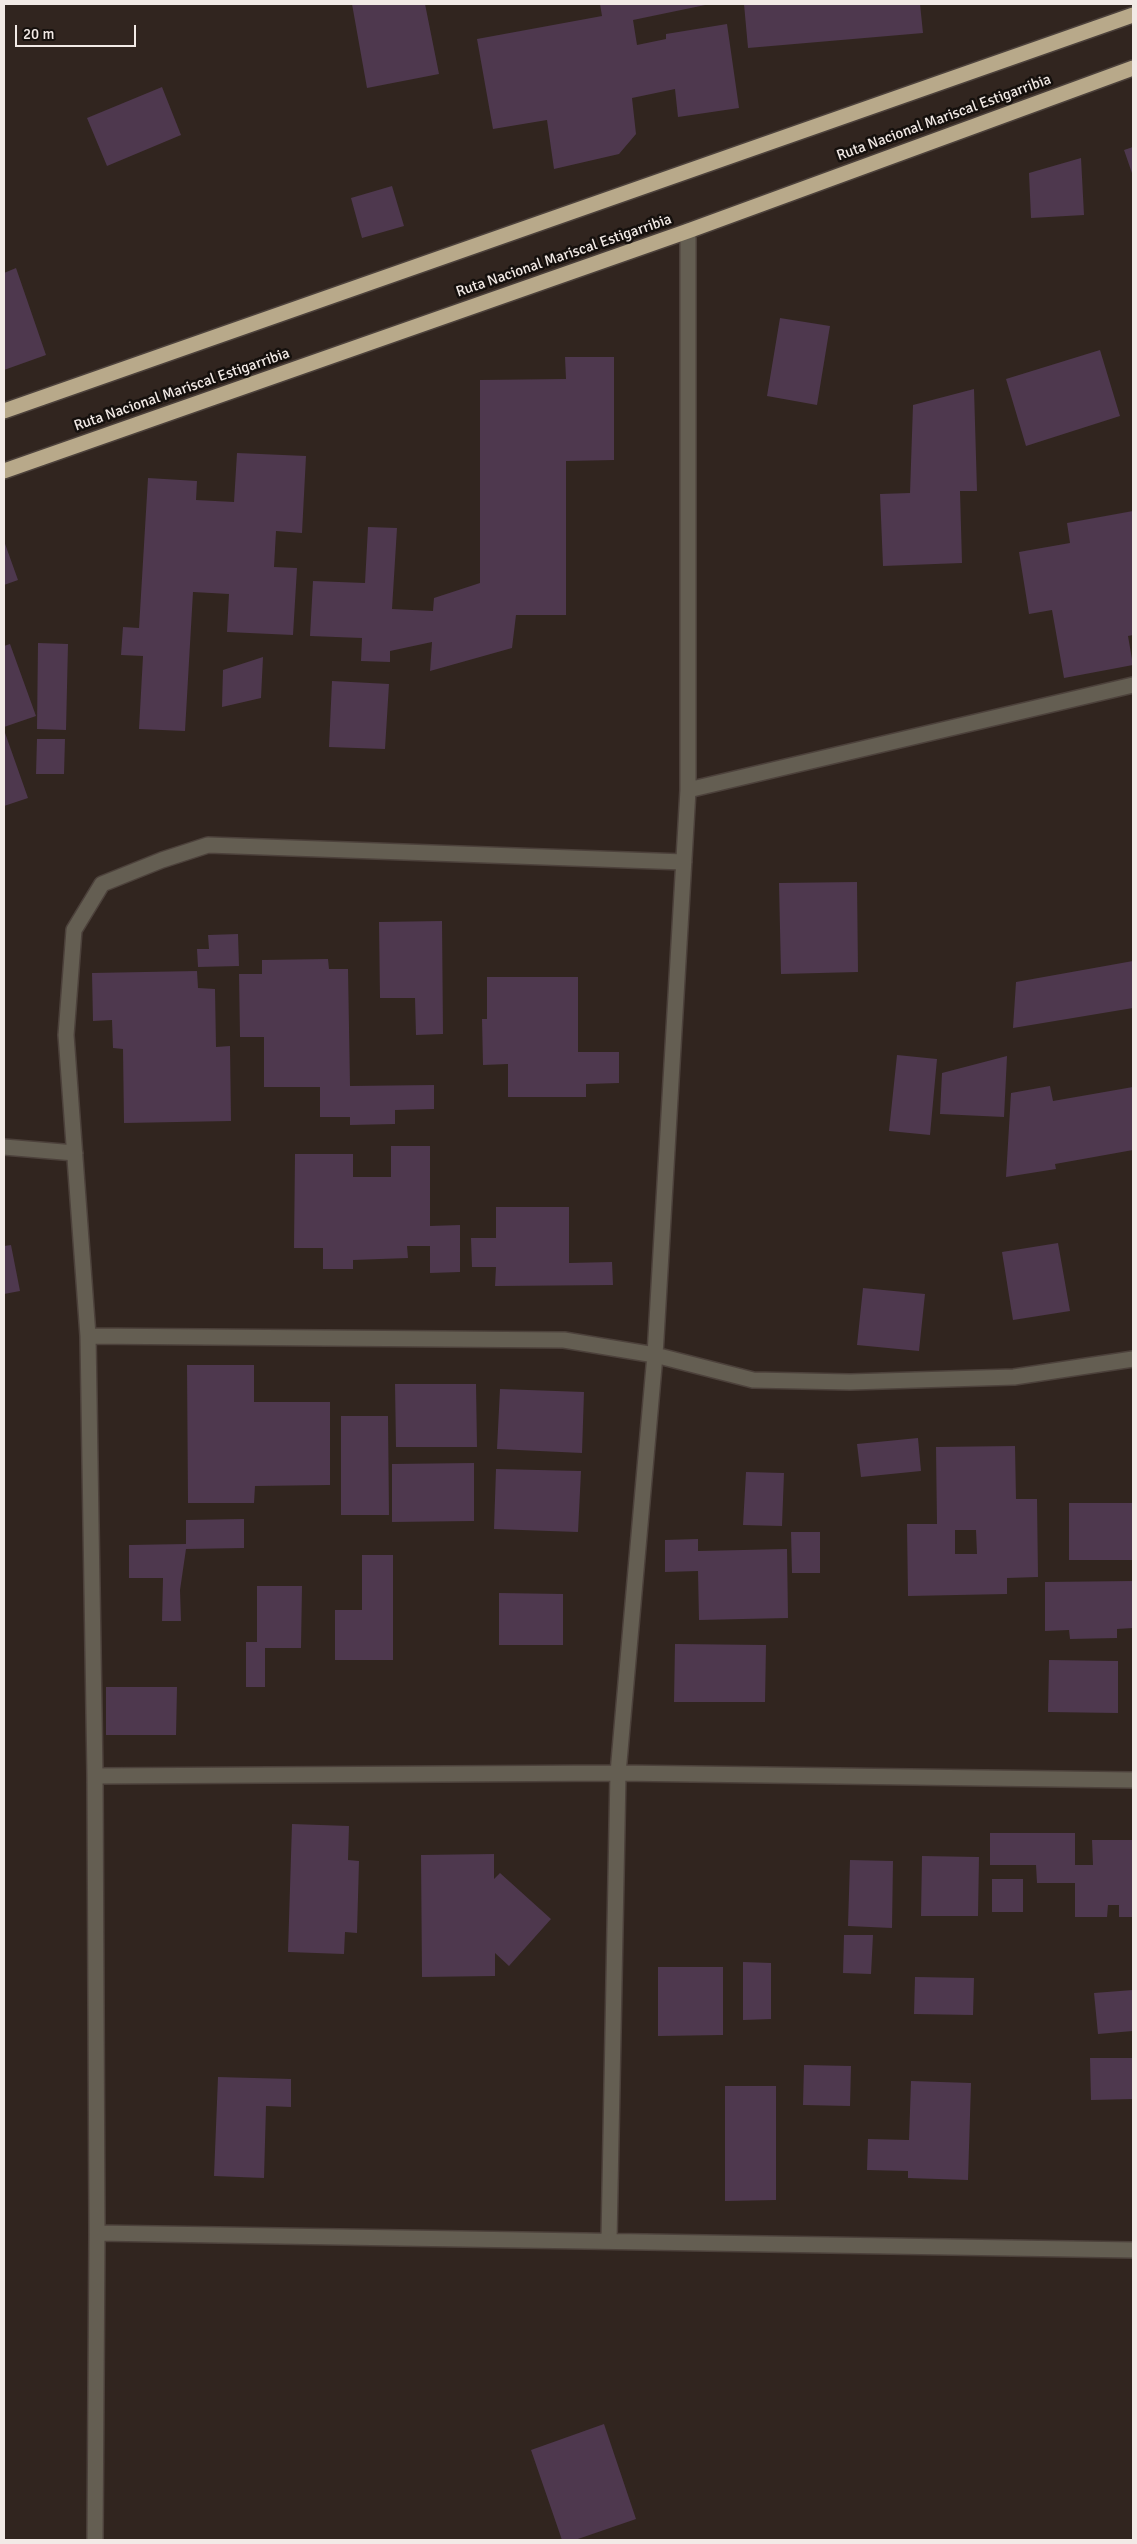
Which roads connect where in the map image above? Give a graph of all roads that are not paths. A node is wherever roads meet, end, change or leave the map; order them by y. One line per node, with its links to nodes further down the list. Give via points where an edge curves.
1 (1133, 16): 4 (highway)
2 (1133, 68): 3 (highway, Ruta Nacional Mariscal Estigarribia)
3 (688, 231): 5 (highway, Ruta Nacional Mariscal Estigarribia); 7 (street)
4 (4, 411)
5 (4, 472)
6 (1133, 684): 7 (street)
7 (688, 790): 8 (street)
8 (684, 862): 10 (street, via 208,845 102,884 74,930 66,1034); 12 (street)
9 (4, 1147): 10 (street)
10 (75, 1153): 11 (street)
11 (88, 1336): 12 (street, via 564,1340); 15 (street)
12 (655, 1355): 13 (street, via 753,1380 850,1382 1014,1377); 14 (street)
13 (1133, 1359)
14 (618, 1773): 15 (street); 16 (street); 18 (street)
15 (95, 1776): 17 (street)
16 (1133, 1780)
17 (97, 2233): 18 (street); 20 (street)
18 (608, 2240): 19 (street)
19 (1133, 2250)
20 (95, 2540)

